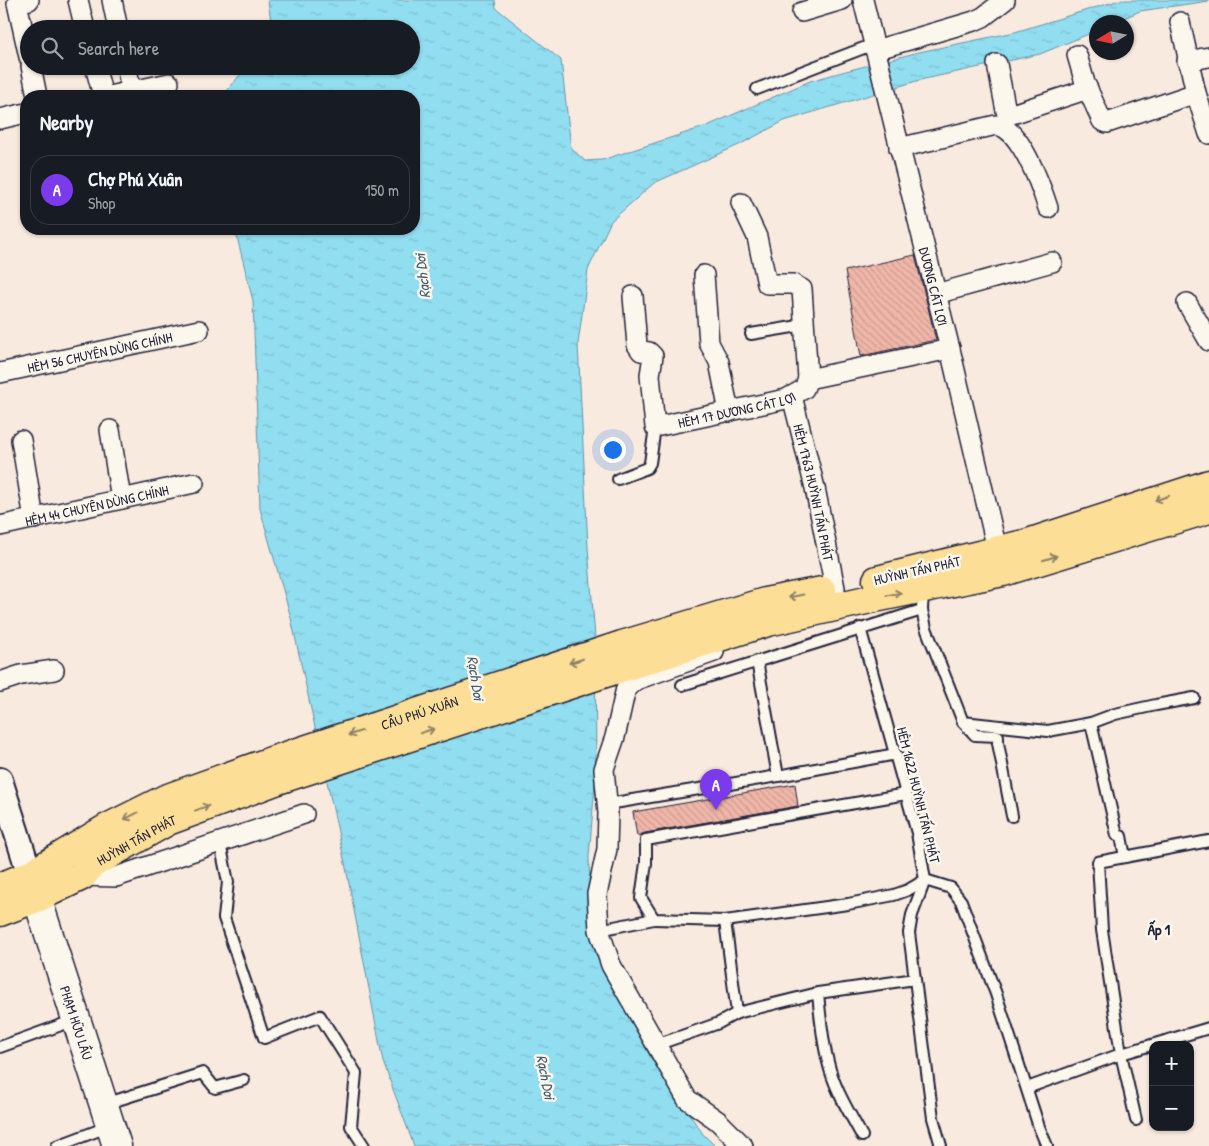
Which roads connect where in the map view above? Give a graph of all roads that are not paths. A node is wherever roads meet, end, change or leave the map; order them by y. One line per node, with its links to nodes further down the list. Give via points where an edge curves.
1 (78, 0): 8 (street)
2 (112, 0): 9 (street)
3 (842, 0): 7 (street)
4 (863, 0): 12 (street, DƯƠNG CÁT LỢI)
5 (1005, 0): 12 (street, via 974,21)
6 (15, 3): 10 (street)
7 (802, 12)
8 (83, 20)
9 (116, 20)
10 (20, 22)
11 (1180, 22): 15 (street)
12 (875, 50): 21 (lane); 31 (street, DƯƠNG CÁT LỢI)
13 (1077, 56): 22 (street)
14 (1209, 57): 15 (street)
15 (1187, 61): 27 (street)
16 (997, 64): 22 (street, via 1008,115)
17 (33, 75): 23 (street)
18 (97, 75): 24 (street)
19 (128, 75): 25 (street)
20 (169, 83): 26 (street)
21 (757, 89)
22 (1088, 89): 27 (street, via 1102,122 1107,124)
23 (36, 90)
24 (101, 90)
25 (132, 90)
26 (140, 90)
27 (1196, 93): 30 (street)
28 (20, 114): 29 (street)
29 (0, 119)
30 (1209, 134)
31 (899, 148): 33 (street, via 1002,126 1016,138 1043,191); 36 (street, DƯƠNG CÁT LỢI)
32 (740, 203): 39 (street, via 757,237 767,284 793,284 802,289)
33 (1048, 208)
34 (1052, 262): 36 (street)
35 (704, 275): 47 (street, via 709,343 719,362)
36 (936, 294): 43 (street, DƯƠNG CÁT LỢI)
37 (633, 296): 48 (street, via 637,345 641,351 653,356 650,375)
38 (1187, 303): 42 (street)
39 (805, 325): 41 (lane); 45 (street)
40 (200, 330): 44 (street, HẺM 56 CHUYÊN DÙNG CHÍNH)
41 (751, 334)
42 (1209, 341)
43 (950, 349): 45 (street, HẺM 17 DƯƠNG CÁT LỢI); 58 (street, DƯƠNG CÁT LỢI)
44 (0, 373)
45 (808, 379): 46 (street, HẺM 17 DƯƠNG CÁT LỢI, via 804,389)
46 (792, 396): 47 (street, HẺM 17 DƯƠNG CÁT LỢI); 59 (street, HẺM 1763 HUỲNH TẤN PHÁT, via 815,488)
47 (729, 412): 48 (street, HẺM 17 DƯƠNG CÁT LỢI)
48 (655, 427): 51 (lane, via 647,468)
49 (110, 430): 54 (street)
50 (21, 440): 56 (street)
51 (618, 479)
52 (194, 483): 54 (street, HẺM 44 CHUYÊN DÙNG CHÍNH)
53 (1209, 484): 58 (main road, HUỲNH TẤN PHÁT, one-way to 58, via 1028,543)
54 (121, 499): 56 (street, HẺM 44 CHUYÊN DÙNG CHÍNH)
55 (1209, 510): 58 (main road, HUỲNH TẤN PHÁT, one-way to 55)
56 (34, 519): 57 (street, HẺM 44 CHUYÊN DÙNG CHÍNH)
57 (0, 526)
58 (1000, 561): 59 (main road, HUỲNH TẤN PHÁT, via 907,573); 60 (main road, HUỲNH TẤN PHÁT)
59 (835, 597): 60 (main road, HUỲNH TẤN PHÁT, one-way to 60); 62 (main road, HUỲNH TẤN PHÁT, via 768,622); 75 (street, via 834,617 727,647 630,684 626,688 604,769)
60 (922, 600): 61 (lane, HUỲNH TẤN PHÁT); 68 (lane, via 926,628)
61 (860, 628): 63 (lane, HUỲNH TẤN PHÁT); 70 (lane, HẺM 1622 HUỲNH TẤN PHÁT)
62 (625, 656): 71 (main road, CẦU PHÚ XUÂN)
63 (757, 661): 66 (lane, HUỲNH TẤN PHÁT); 72 (lane)
64 (54, 670): 65 (street)
65 (0, 682)
66 (682, 685)
67 (1194, 698): 69 (lane, via 1115,714)
68 (963, 722): 69 (lane, via 1048,731); 77 (lane, via 975,735 998,736)
69 (1091, 723): 80 (lane)
70 (896, 754): 72 (lane); 74 (lane, HẺM 1622 HUỲNH TẤN PHÁT)
71 (277, 770): 81 (main road, HUỲNH TẤN PHÁT, one-way to 71, via 92,864 168,821); 83 (main road, HUỲNH TẤN PHÁT, one-way to 83, via 165,799 107,828)
72 (778, 776): 75 (lane)
73 (0, 780): 83 (street)
74 (906, 794): 82 (lane, HẺM 1622 HUỲNH TẤN PHÁT); 86 (lane, via 646,840 641,898)
75 (608, 804): 88 (street, via 607,849 597,894)
76 (304, 814): 79 (street)
77 (1012, 816)
78 (1209, 841): 80 (lane)
79 (220, 843): 81 (street, via 116,877); 103 (lane, via 228,882 224,918 264,1038 320,1016 356,1073 351,1126)
80 (1125, 857): 96 (lane, via 1098,862 1102,930)
81 (82, 876): 83 (main road, HUỲNH TẤN PHÁT)
82 (925, 880): 87 (lane, via 894,895); 89 (lane, HẺM 1622 HUỲNH TẤN PHÁT, via 908,933); 98 (lane, via 951,888 961,901)
83 (34, 886): 84 (main road, HUỲNH TẤN PHÁT); 85 (main road, HUỲNH TẤN PHÁT); 92 (main road, PHẠM HỮU LẦU)
84 (0, 887)
85 (0, 912)
86 (654, 919): 87 (lane); 88 (lane)
87 (724, 921): 91 (lane)
88 (599, 930): 94 (street, via 611,965)
89 (915, 979): 90 (lane); 105 (lane, HẺM 1622 HUỲNH TẤN PHÁT, via 933,1118)
90 (818, 993): 91 (lane); 101 (lane, via 828,1064 842,1100)
91 (737, 1013): 94 (lane, via 719,1023)
92 (76, 1020): 95 (lane); 100 (main road, PHẠM HỮU LẦU)
93 (1209, 1028): 96 (lane)
94 (656, 1045): 104 (street, via 687,1099 718,1121)
95 (0, 1047)
96 (1121, 1054): 98 (lane); 99 (lane)
97 (244, 1080): 100 (lane, via 215,1088 203,1073)
98 (1027, 1088): 106 (lane)
99 (1136, 1120)
100 (110, 1125): 102 (lane)
101 (862, 1136)
102 (57, 1146)
103 (364, 1146)
104 (743, 1146)
105 (941, 1146)
106 (1048, 1146)

